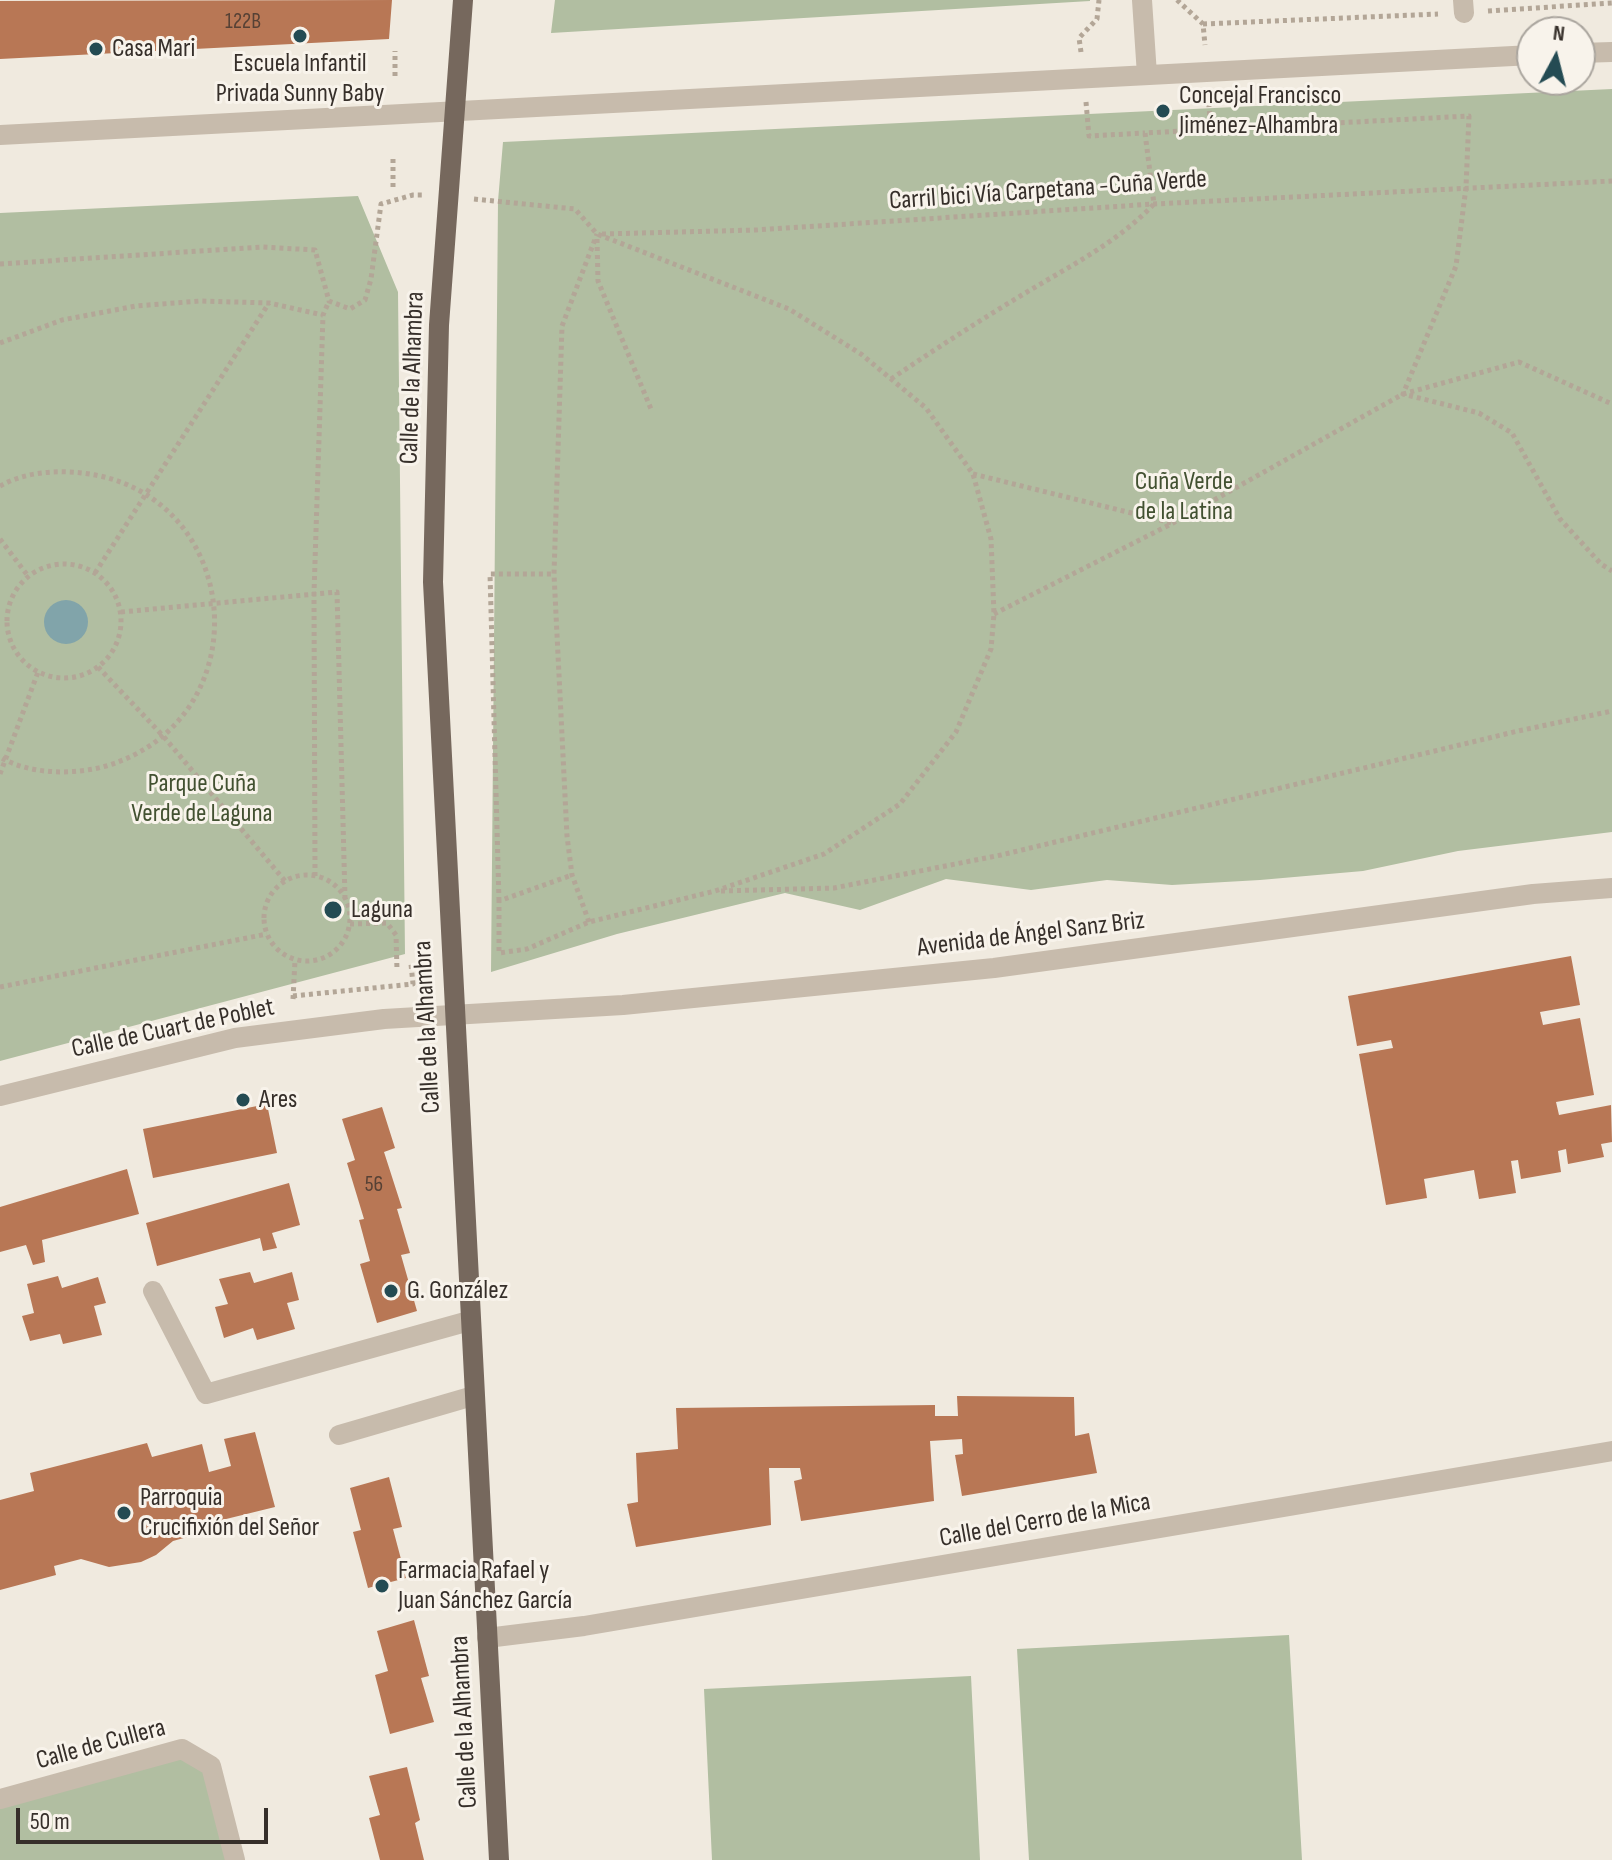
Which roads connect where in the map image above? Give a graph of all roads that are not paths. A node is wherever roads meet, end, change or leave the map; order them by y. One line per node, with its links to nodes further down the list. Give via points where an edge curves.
1 (463, 0): 5 (main road, Calle de la Alhambra)
2 (1142, 0): 4 (street)
3 (1516, 56): 4 (street)
4 (1147, 75): 5 (street)
5 (456, 111): 6 (street); 8 (main road, Calle de la Alhambra, via 439,325 433,582)
6 (0, 135)
7 (1612, 888): 8 (street, Avenida de Ángel Sanz Briz, via 1533,894 994,968 623,1005)
8 (454, 1015): 9 (street, Calle de Cuart de Poblet, via 235,1038); 11 (main road, Calle de la Alhambra)
9 (0, 1096)
10 (153, 1291): 11 (street, via 206,1394)
11 (469, 1321): 12 (main road, Calle de la Alhambra)
12 (473, 1396): 13 (street); 15 (main road, Calle de la Alhambra)
13 (339, 1435)
14 (1612, 1451): 15 (street, Calle del Cerro de la Mica, via 600,1624)
15 (487, 1638): 18 (main road, Calle de la Alhambra)
16 (0, 1799): 17 (street, Calle de Cullera, via 182,1749 211,1766)
17 (235, 1860)
18 (499, 1860)

